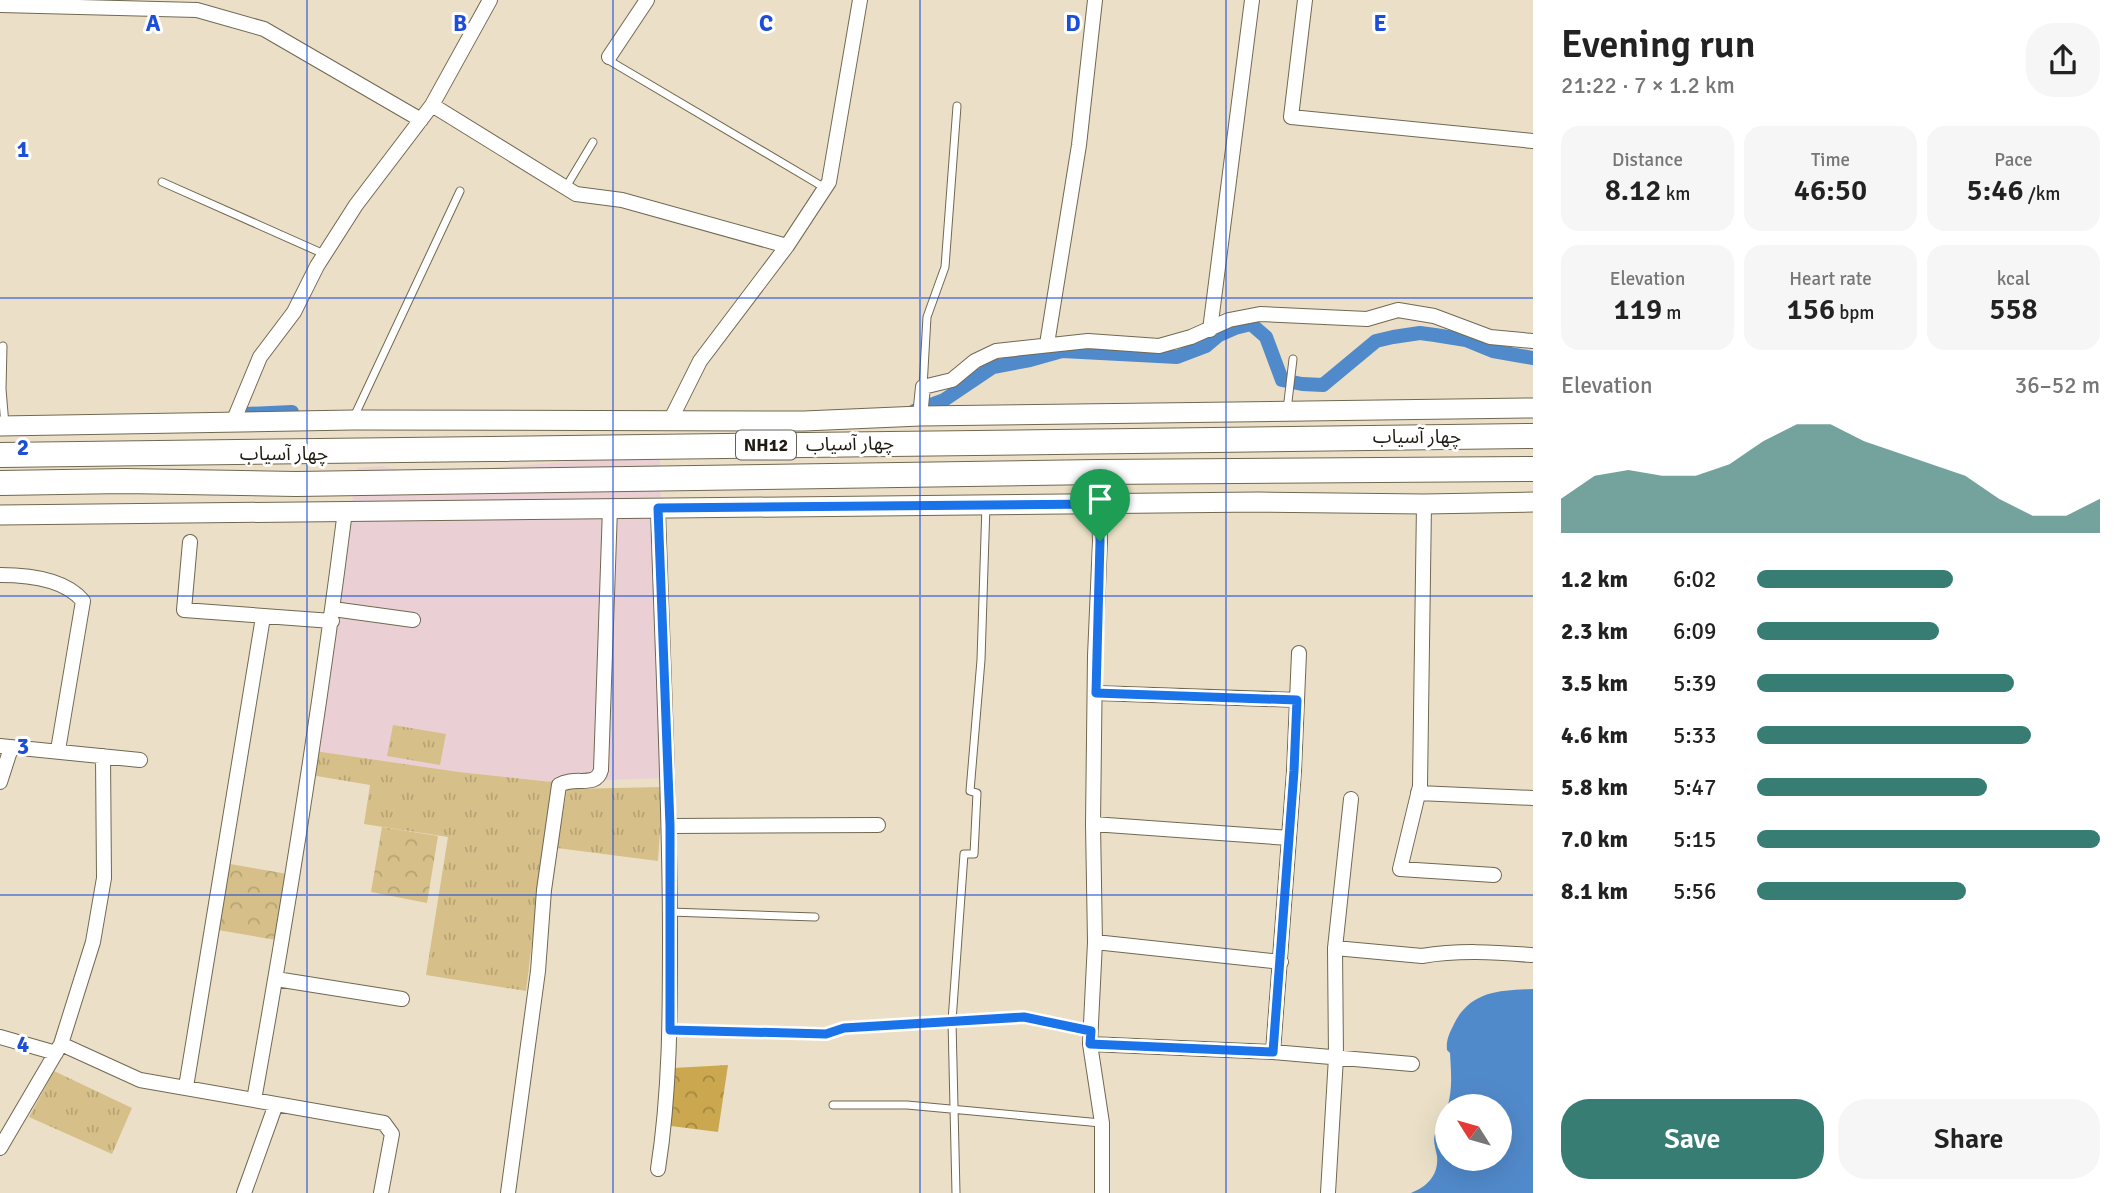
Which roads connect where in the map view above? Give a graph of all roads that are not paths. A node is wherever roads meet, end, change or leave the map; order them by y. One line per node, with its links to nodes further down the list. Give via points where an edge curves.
1 (489, 0): 9 (street)
2 (647, 0): 8 (street)
3 (860, 0): 16 (street, via 830,182)
4 (1096, 0): 22 (street, via 1079,145)
5 (1252, 0): 20 (street)
6 (1305, 0): 12 (street, via 1291,117)
7 (0, 5): 11 (street, via 197,10 264,29)
8 (609, 57): 16 (lane)
9 (432, 105): 11 (street); 15 (street)
10 (957, 106): 25 (lane, via 945,267 927,317)
11 (422, 120): 19 (street)
12 (1533, 141)
13 (593, 142): 15 (lane)
14 (162, 182): 19 (lane)
15 (566, 187): 18 (street, via 576,194 622,200)
16 (825, 188): 18 (street)
17 (460, 191): 28 (lane)
18 (787, 246): 29 (street, via 700,361)
19 (324, 254): 30 (street, via 294,312 260,357)
20 (1210, 330): 21 (street, via 1229,320 1260,314 1367,319 1398,310 1434,316 1490,337); 22 (street, via 1159,346 1088,341)
21 (1533, 341)
22 (1047, 344): 25 (street, via 996,351 975,360)
23 (3, 346): 31 (lane)
24 (1293, 359): 26 (lane)
25 (922, 400): 26 (street); 29 (street, via 804,421)
26 (1288, 404): 27 (street)
27 (1533, 408)
28 (357, 411): 29 (street); 30 (street)
29 (673, 414)
30 (233, 422): 31 (street)
31 (3, 426)
32 (1533, 436): 33 (highway, چهار آسیاب / NH12)
33 (1098, 440): 35 (highway, چهار آسیاب / NH12); 37 (highway)
34 (0, 455): 35 (highway, چهار آسیاب / NH12)
35 (126, 455): 38 (highway)
36 (1533, 470): 37 (highway, چهار آسیاب / NH12)
37 (1097, 472): 38 (highway, چهار آسیاب / NH12, via 296,484)
38 (124, 481): 39 (highway, چهار آسیاب / NH12)
39 (0, 483)
40 (1533, 502): 42 (street)
41 (1099, 504): 42 (street); 43 (street); 54 (street)
42 (1424, 504): 61 (street)
43 (986, 505): 45 (street); 77 (lane, via 981,660 970,791 977,793 974,854 964,854)
44 (610, 508): 45 (street); 46 (street); 95 (street, via 601,770 594,780 567,779 559,785)
45 (658, 508): 66 (street)
46 (345, 511): 47 (street); 50 (street)
47 (0, 515)
48 (190, 542): 51 (street, via 184,610)
49 (0, 575): 57 (street, via 49,580 75,591 83,601)
50 (332, 615): 51 (street); 52 (street); 75 (street)
51 (263, 617): 85 (street)
52 (413, 620)
53 (1299, 653): 55 (street)
54 (1096, 693): 55 (street); 64 (street)
55 (1297, 700): 67 (street)
56 (5, 747): 57 (street); 60 (street)
57 (58, 750): 58 (street)
58 (103, 756): 59 (street); 81 (street, via 104,878 93,942)
59 (140, 760)
60 (0, 782)
61 (1418, 793): 62 (street); 68 (street, via 1400,869)
62 (1533, 798)
63 (1351, 799): 72 (street)
64 (1093, 824): 67 (street); 71 (street)
65 (878, 825): 66 (street)
66 (670, 826): 69 (street)
67 (1289, 838): 74 (street)
68 (1494, 875)
69 (670, 912): 70 (lane); 78 (street)
70 (815, 917)
71 (1095, 942): 74 (street); 80 (street)
72 (1335, 948): 73 (street, via 1422,956); 83 (street)
73 (1531, 955)
74 (1280, 962): 82 (street)
75 (276, 979): 76 (street); 86 (street)
76 (402, 999)
77 (952, 1021): 78 (lane, via 844,1028 826,1034); 80 (lane, via 1024,1017); 89 (lane)
78 (670, 1030): 92 (street)
79 (0, 1037): 81 (street)
80 (1091, 1037): 82 (street); 90 (street)
81 (59, 1049): 85 (street, via 140,1080); 91 (street)
82 (1273, 1052): 83 (street)
83 (1336, 1057): 84 (street); 98 (street)
84 (1412, 1064)
85 (186, 1087): 86 (street)
86 (254, 1100): 87 (street)
87 (276, 1104): 93 (street); 94 (street, via 384,1123 392,1134)
88 (833, 1105): 89 (lane)
89 (955, 1109): 90 (lane); 96 (lane)
90 (1102, 1123): 97 (street)
91 (1, 1143)
92 (658, 1169)
93 (244, 1193)
94 (382, 1193)
95 (508, 1193)
96 (956, 1193)
97 (1102, 1193)
98 (1328, 1193)

